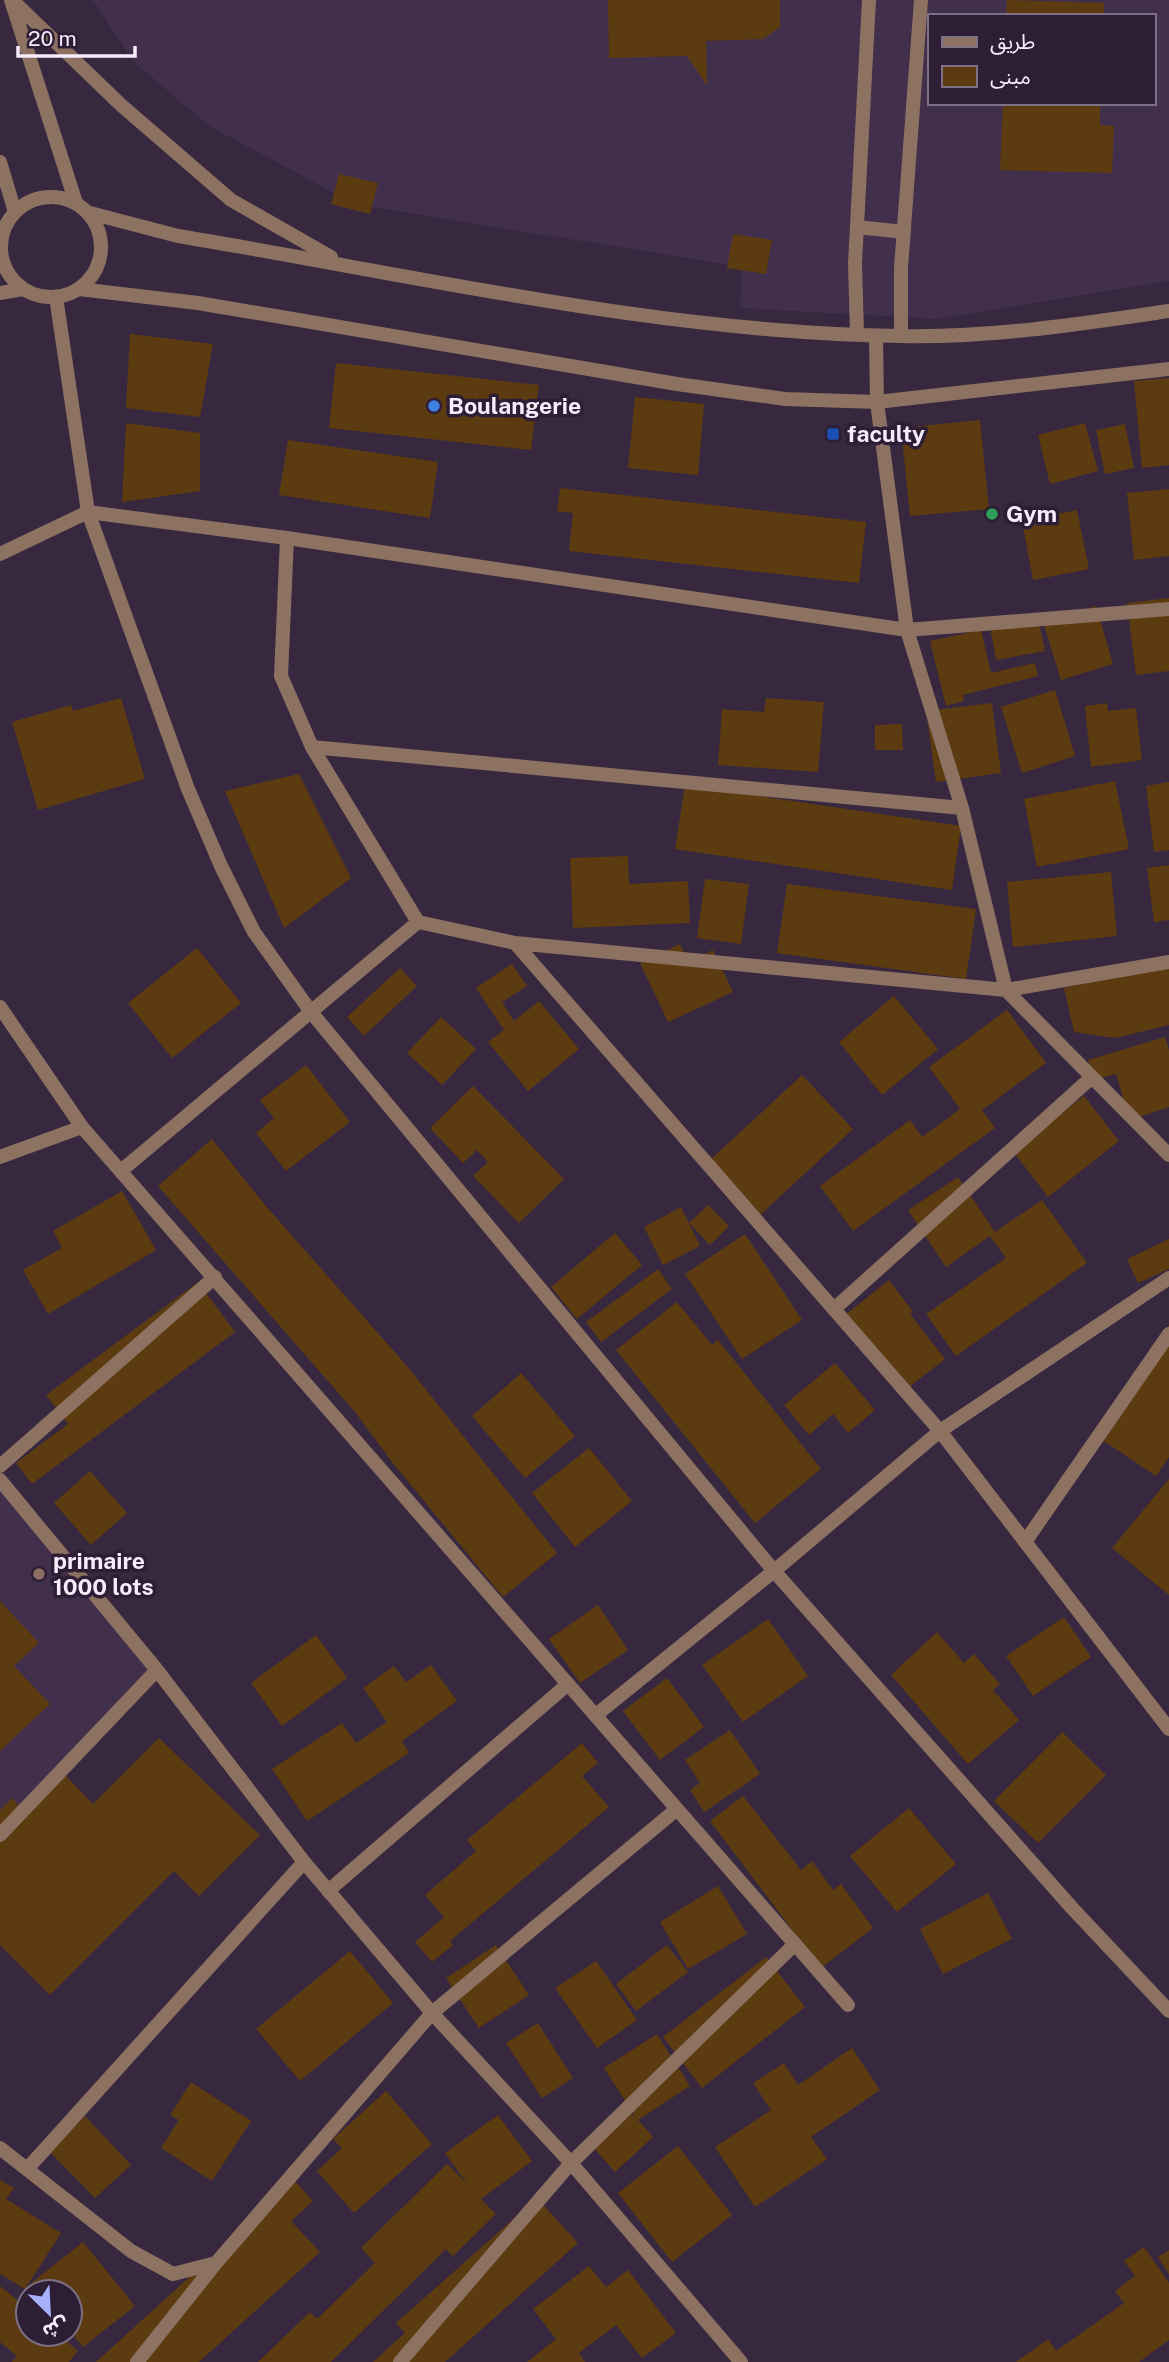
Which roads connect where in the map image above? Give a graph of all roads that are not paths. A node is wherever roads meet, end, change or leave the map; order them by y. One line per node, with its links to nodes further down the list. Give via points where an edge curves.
1 (11, 0): 5 (street); 11 (street, via 121,105 231,200)
2 (869, 0): 8 (street)
3 (922, 0): 10 (street)
4 (0, 162): 6 (street)
5 (76, 203): 6 (street, via 44,197); 7 (street)
6 (15, 212): 9 (street)
7 (90, 214): 11 (street, via 177,236); 13 (street, via 99,228 101,254 92,278)
8 (857, 227): 10 (street); 17 (street)
9 (3, 229): 12 (street, via 3,261 10,277)
10 (904, 232): 19 (street)
11 (342, 263): 17 (street, via 718,325)
12 (23, 289): 14 (street); 15 (street)
13 (79, 289): 15 (street); 21 (street, via 198,303 677,384 785,399)
14 (0, 293)
15 (56, 298): 22 (street)
16 (1169, 311): 19 (street, via 979,334)
17 (857, 333): 18 (street)
18 (876, 335): 19 (street); 21 (street)
19 (901, 336)
20 (1169, 369): 21 (street)
21 (877, 402): 26 (street)
22 (88, 512): 23 (street); 24 (street); 34 (street, via 188,789 221,866 254,932)
23 (287, 538): 26 (street); 27 (street, via 281,676)
24 (0, 554)
25 (1169, 609): 26 (street)
26 (907, 629): 28 (street)
27 (312, 747): 28 (street); 29 (street)
28 (962, 808): 32 (street)
29 (418, 922): 30 (street); 34 (street)
30 (515, 943): 32 (street); 42 (street)
31 (1169, 962): 32 (street)
32 (1006, 990): 35 (street)
33 (0, 1007): 36 (street)
34 (311, 1012): 39 (street); 48 (street)
35 (1092, 1077): 37 (street); 42 (street)
36 (82, 1127): 38 (street); 39 (street)
37 (1169, 1155)
38 (0, 1157)
39 (122, 1170): 40 (street)
40 (215, 1277): 45 (street); 50 (street)
41 (1169, 1278): 44 (street)
42 (834, 1309): 44 (street)
43 (1169, 1334): 47 (street)
44 (940, 1431): 47 (street); 48 (street)
45 (0, 1466)
46 (0, 1480): 49 (street)
47 (1024, 1542): 52 (street)
48 (774, 1571): 51 (street); 59 (street)
49 (157, 1670): 54 (street); 55 (street)
50 (568, 1684): 51 (street); 56 (street)
51 (596, 1715): 53 (street)
52 (1169, 1729)
53 (677, 1808): 57 (street); 60 (street)
54 (0, 1835)
55 (303, 1862): 56 (street); 63 (street)
56 (328, 1891): 60 (street)
57 (795, 1944): 58 (street); 62 (street)
58 (848, 2006)
59 (1169, 2011)
60 (432, 2013): 62 (street); 64 (street)
61 (0, 2148): 63 (street)
62 (571, 2163): 66 (street); 67 (street)
63 (27, 2169): 64 (street, via 131,2251 173,2274)
64 (216, 2263): 65 (street)
65 (137, 2362)
66 (400, 2362)
67 (741, 2362)

